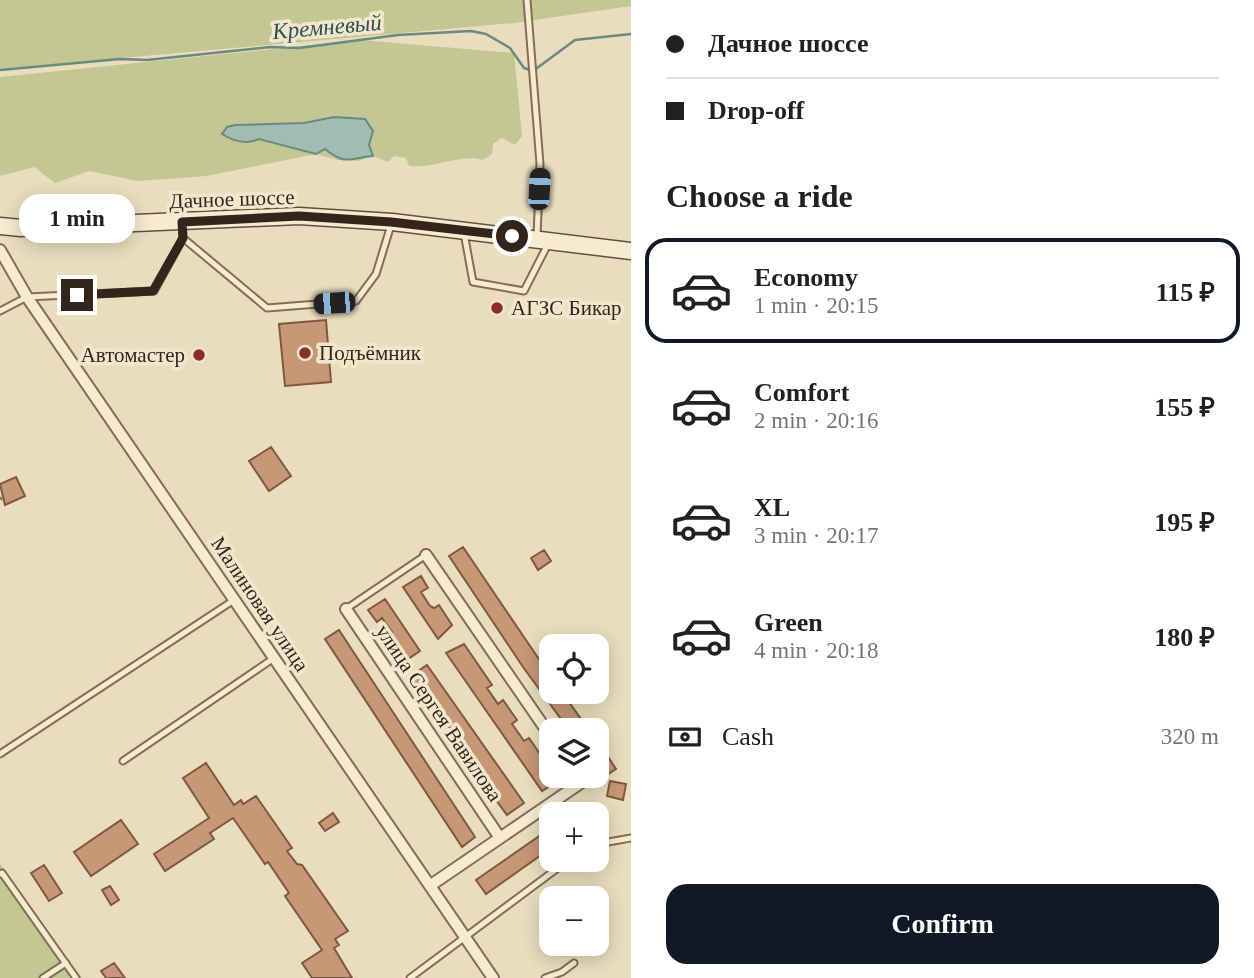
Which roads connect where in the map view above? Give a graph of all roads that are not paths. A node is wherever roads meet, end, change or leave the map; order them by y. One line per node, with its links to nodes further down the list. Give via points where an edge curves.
1 (527, 0): 6 (lane)
2 (391, 222): 4 (main road, Дачное шоссе, via 299,216); 4 (lane, via 376,274 356,301 267,308); 5 (main road, Дачное шоссе)
3 (0, 226): 4 (main road, Дачное шоссе)
4 (182, 230): 9 (lane, via 153,291)
5 (463, 230): 6 (main road, Дачное шоссе); 6 (lane, via 473,282 524,291)
6 (543, 240): 8 (main road, Дачное шоссе)
7 (0, 250): 9 (street, Малиновая улица)
8 (631, 251)
9 (27, 297): 10 (lane); 12 (street, Малиновая улица)
10 (0, 311)
11 (426, 555): 13 (lane); 15 (street)
12 (234, 600): 14 (street, Малиновая улица); 16 (lane)
13 (346, 609): 19 (street, улица Сергея Вавилова)
14 (274, 658): 17 (lane); 24 (street, Малиновая улица)
15 (539, 720)
16 (0, 754)
17 (122, 761)
18 (573, 788): 19 (street)
19 (500, 838): 24 (street)
20 (631, 838): 21 (lane)
21 (609, 842)
22 (553, 872): 25 (lane)
23 (0, 874): 26 (lane)
24 (431, 885): 25 (street, Малиновая улица)
25 (466, 937): 30 (lane); 31 (street, Малиновая улица)
26 (65, 963): 28 (lane); 29 (lane)
27 (574, 963): 32 (lane)
28 (43, 978)
29 (76, 978)
30 (410, 978)
31 (493, 978)
32 (545, 978)

